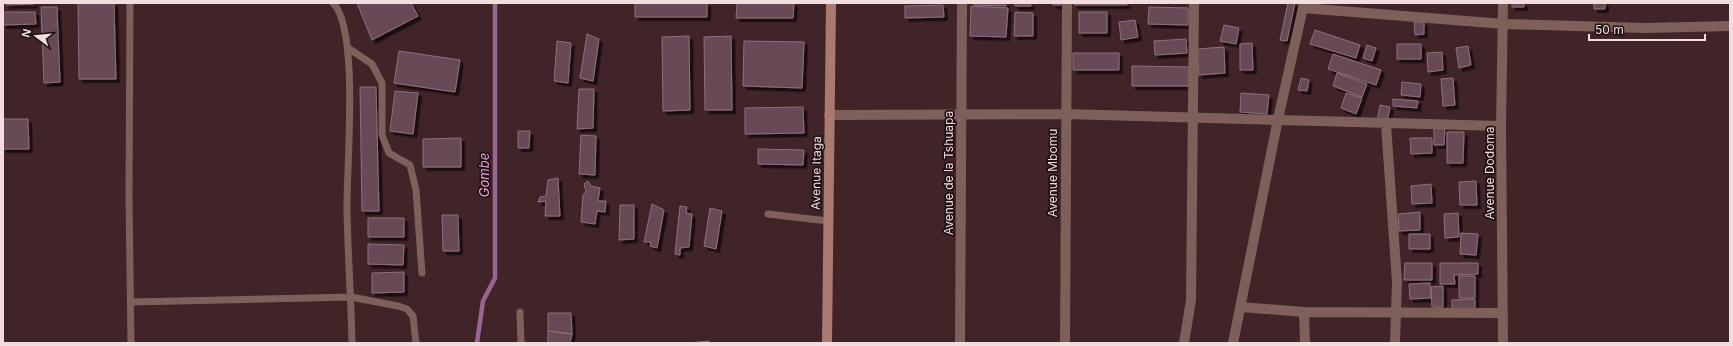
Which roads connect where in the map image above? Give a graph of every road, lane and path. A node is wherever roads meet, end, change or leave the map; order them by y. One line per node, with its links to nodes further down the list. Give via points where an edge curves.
1 (130, 3): 23 (lane)
2 (333, 3): 11 (lane, via 339,9 345,26)
3 (831, 3): 13 (street, Avenue Itaga)
4 (962, 3): 14 (street, Avenue de la Tshuapa)
5 (1067, 3): 12 (street, Avenue Mbomu)
6 (1194, 3): 15 (street)
7 (1503, 3): 9 (street, Avenue Dodoma)
8 (1303, 5): 9 (street); 16 (street)
9 (1504, 24): 10 (street, via 1645,28); 18 (street, Avenue Dodoma)
10 (1730, 26)
11 (348, 48): 21 (lane, via 372,64 378,75 382,83 382,135 389,153 410,165 416,190); 22 (lane, via 350,73 347,211)
12 (1065, 114): 14 (street); 15 (street); 35 (street, Avenue Mbomu)
13 (829, 115): 14 (street); 20 (street, Avenue Itaga)
14 (961, 115): 34 (street, Avenue de la Tshuapa)
15 (1194, 117): 16 (street); 36 (street, via 1191,300)
16 (1278, 119): 17 (street); 24 (street)
17 (1386, 124): 18 (street); 27 (street, via 1397,282)
18 (1502, 126): 28 (street, Avenue Dodoma)
19 (768, 214): 20 (lane)
20 (828, 221): 33 (street, Avenue Itaga)
21 (422, 273)
22 (351, 298): 23 (lane); 30 (lane); 31 (lane, via 407,309 413,316)
23 (131, 302): 29 (lane)
24 (1241, 308): 26 (street); 37 (street)
25 (520, 312): 32 (lane)
26 (1304, 312): 27 (street); 38 (street)
27 (1396, 312): 28 (street); 39 (street)
28 (1503, 313): 40 (street, Avenue Dodoma)
29 (131, 343)
30 (352, 343)
31 (416, 343)
32 (521, 343)
33 (827, 343)
34 (960, 343)
35 (1066, 343)
36 (1184, 343)
37 (1233, 343)
38 (1305, 343)
39 (1396, 343)
40 (1503, 343)

